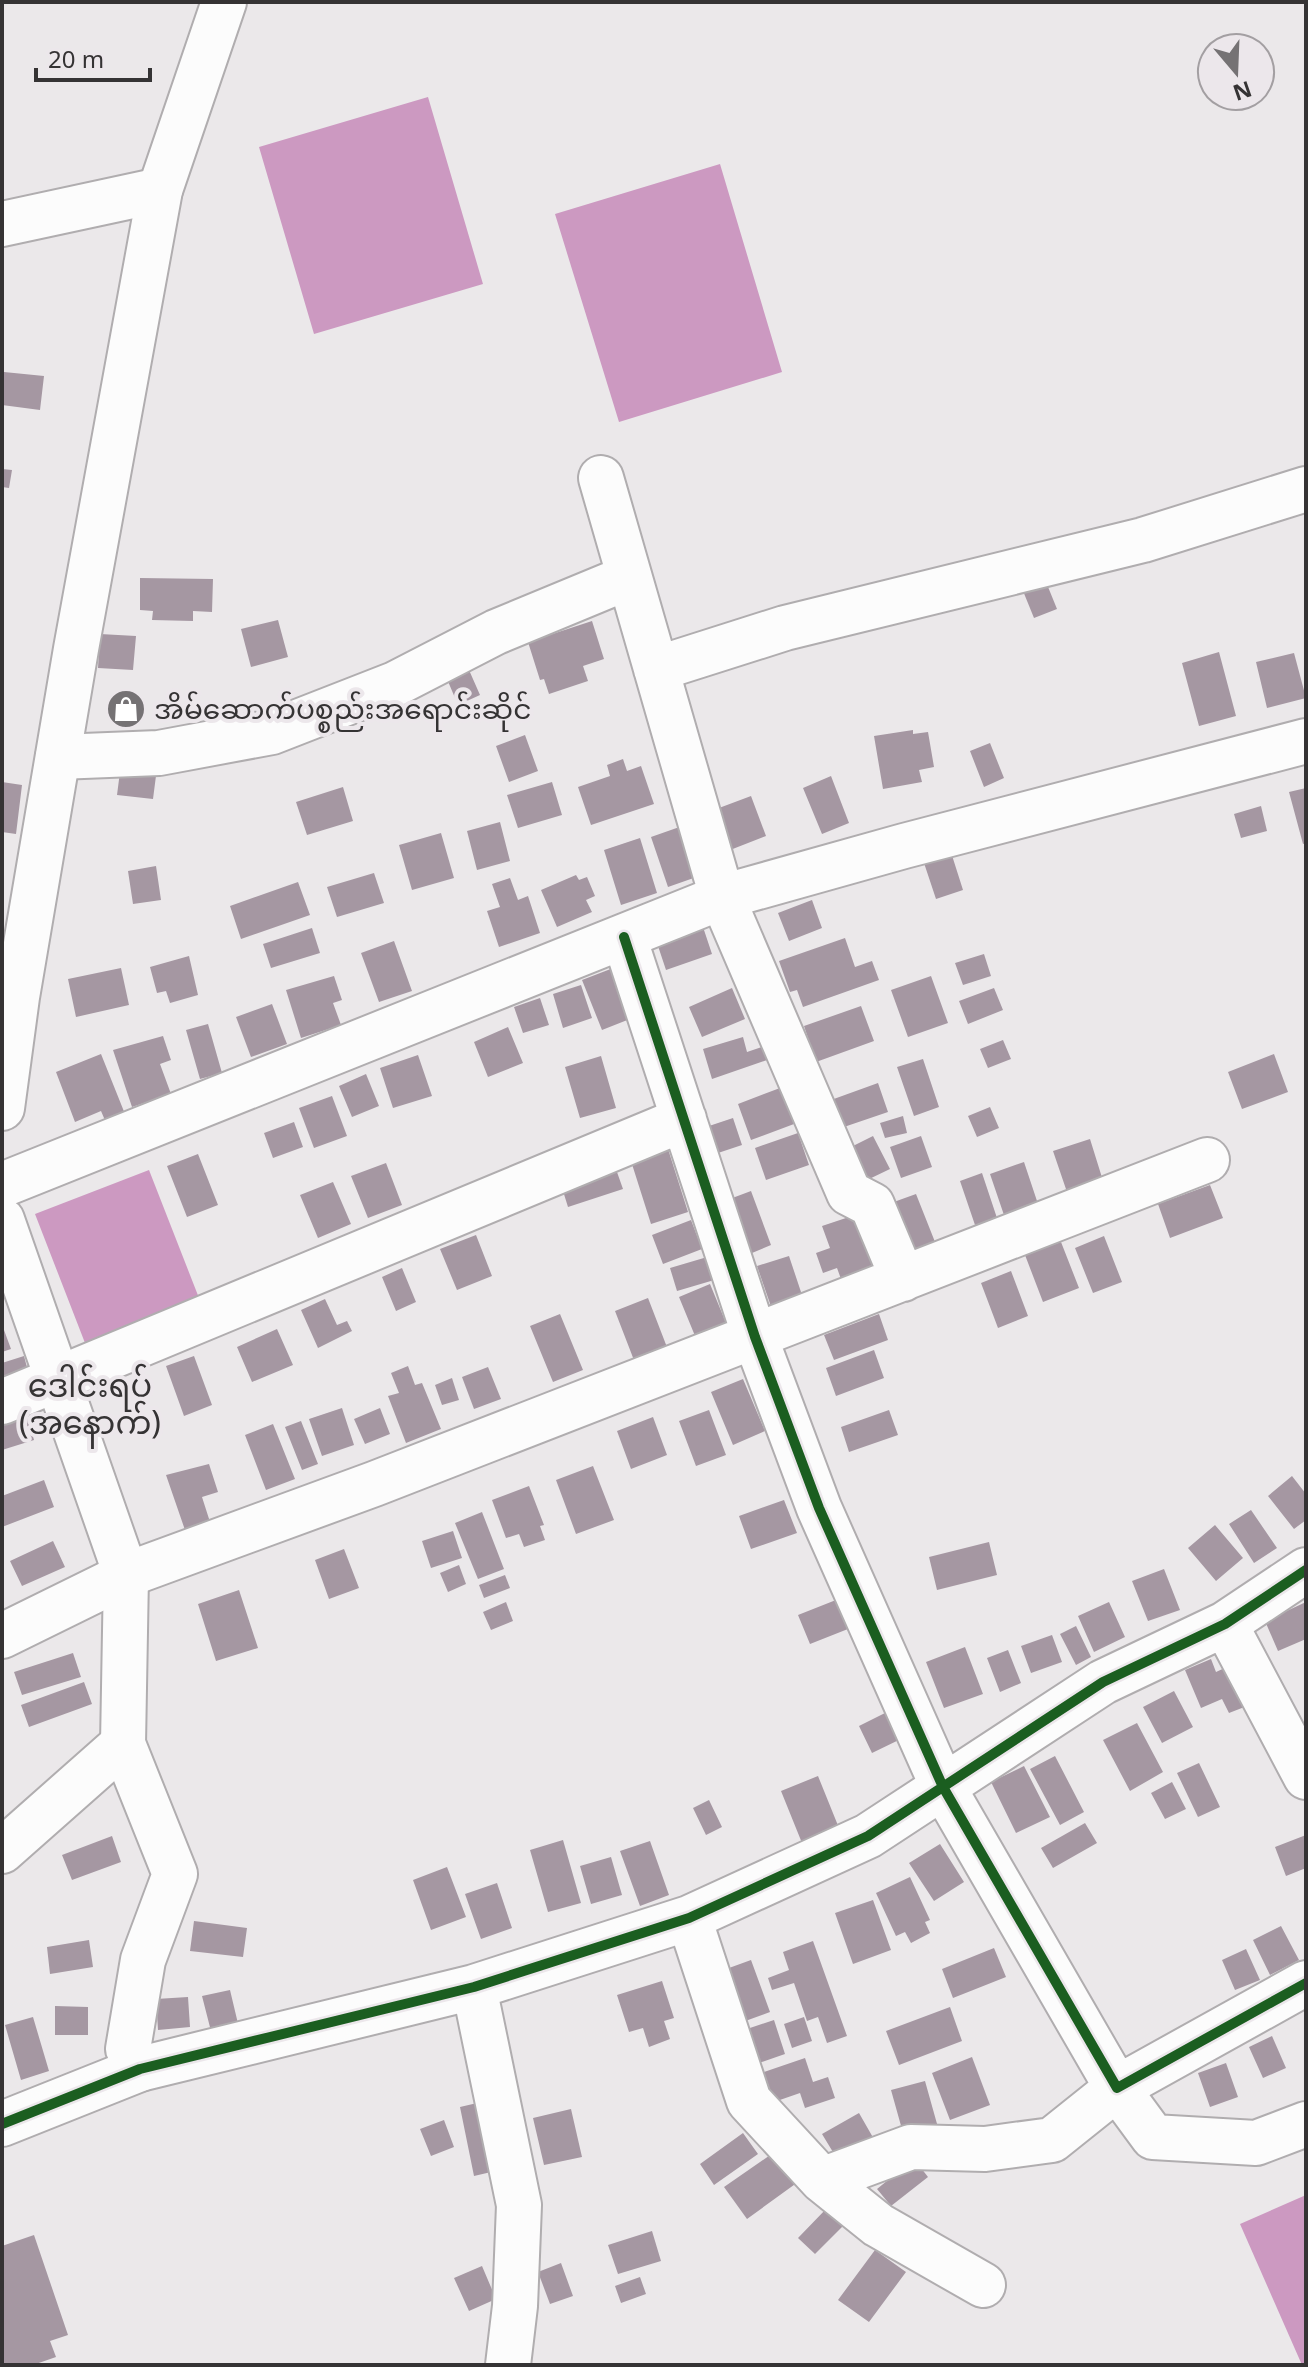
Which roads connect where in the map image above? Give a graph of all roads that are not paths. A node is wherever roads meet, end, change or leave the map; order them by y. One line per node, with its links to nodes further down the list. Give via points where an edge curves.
1 (224, 2): 2 (street)
2 (160, 190): 3 (street); 9 (street)
3 (2, 224)
4 (601, 478): 6 (street)
5 (1306, 489): 7 (street, via 1143,540 785,628)
6 (629, 577): 7 (street); 9 (street, via 496,632 395,684 272,732 159,753)
7 (656, 669): 10 (street)
8 (1306, 741): 10 (street)
9 (58, 757): 12 (street)
10 (722, 897): 11 (street); 18 (street, via 849,1193 872,1205)
11 (624, 937): 14 (street); 16 (street)
12 (9, 998): 13 (street)
13 (2, 1108)
14 (684, 1119): 19 (street); 20 (street)
15 (1207, 1160): 18 (street)
16 (2, 1185)
17 (2, 1220): 20 (street)
18 (903, 1279): 19 (street)
19 (755, 1337): 23 (street); 28 (street, via 819,1508)
20 (57, 1381): 21 (street); 23 (street)
21 (2, 1402)
22 (1306, 1570): 24 (street)
23 (126, 1575): 25 (street); 26 (street)
24 (1225, 1624): 27 (street); 28 (street, via 1103,1682)
25 (2, 1636)
26 (123, 1744): 29 (street); 33 (street, via 175,1874 143,1960 128,2049)
27 (1306, 1777)
28 (943, 1787): 30 (street, via 868,1836); 34 (street)
29 (2, 1851)
30 (689, 1918): 32 (street); 37 (street, via 749,2101)
31 (1306, 1983): 34 (street)
32 (474, 1987): 33 (street); 39 (street, via 519,2205)
33 (140, 2069): 35 (street)
34 (1117, 2088): 36 (street, via 1153,2137 1256,2143); 37 (street, via 1052,2140 985,2149 911,2147)
35 (2, 2124)
36 (1306, 2124)
37 (822, 2180): 38 (street, via 878,2225)
38 (983, 2285)
39 (508, 2365)

